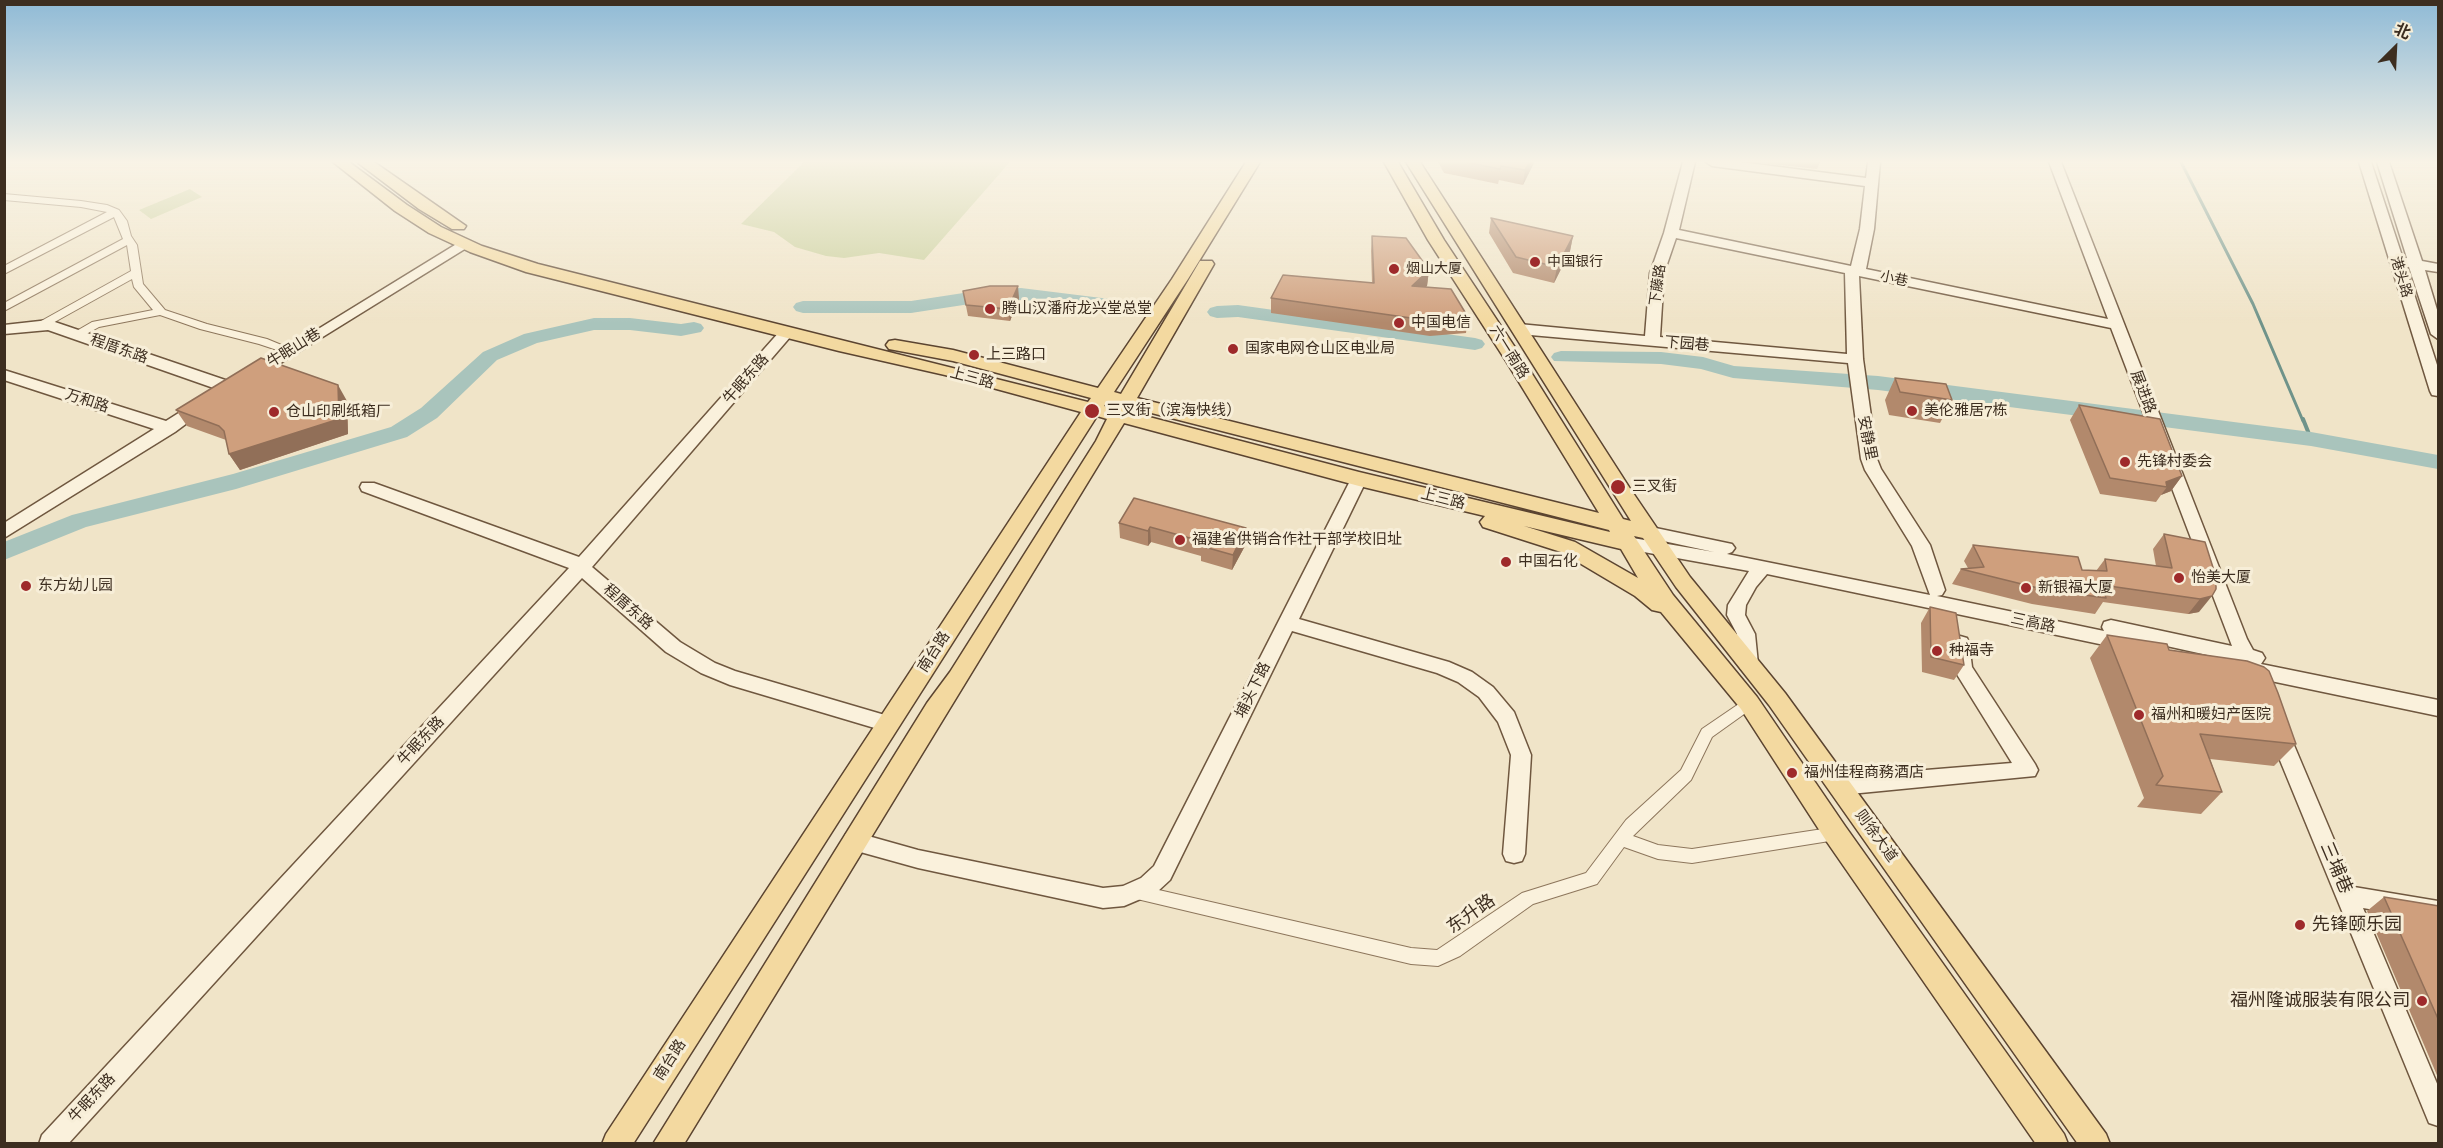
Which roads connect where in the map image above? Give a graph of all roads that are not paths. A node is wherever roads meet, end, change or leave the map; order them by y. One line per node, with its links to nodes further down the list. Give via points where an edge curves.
1 (108, 216): 20 (street)
2 (118, 216): 15 (street)
3 (412, 216): 16 (main road, 上三路)
4 (441, 216): 38 (main road, 上三路, via 499,245 851,336 953,356)
5 (1220, 216): 38 (main road, 南台路)
6 (1236, 216): 39 (main road)
7 (1422, 216): 45 (main road, 六一南路)
8 (1447, 216): 27 (main road, 六一南路)
9 (1675, 216): 14 (street, 下藤路)
10 (1868, 216): 21 (street, 安静里)
11 (2075, 216): 25 (street, 展进路)
12 (2382, 216): 17 (street, 港头路)
13 (2400, 216): 18 (street, 港头路)
14 (1671, 233): 21 (street, 小巷); 32 (street, 下藤路, via 1657,273)
15 (129, 240): 22 (street); 23 (street)
16 (464, 244): 29 (main road, 上三路, via 532,268); 33 (street, 牛眠山巷)
17 (2396, 260): 18 (street); 37 (street, 港头路)
18 (2415, 264): 19 (street); 30 (street, 港头路)
19 (2439, 268)
20 (4, 271)
21 (1855, 271): 25 (street, 小巷); 34 (street, 安静里)
22 (135, 273): 24 (street, via 140,287); 26 (street)
23 (4, 308)
24 (161, 312): 31 (street, via 96,324); 33 (street)
25 (2117, 325): 53 (street, 展进路)
26 (38, 327): 28 (street, 程厝东路); 31 (street, 程厝东路, via 49,326)
27 (1519, 329): 32 (street, 下园巷); 46 (main road, 六一南路)
28 (4, 330)
29 (786, 333): 38 (main road, 上三路); 47 (street, 牛眠东路)
30 (2439, 334)
31 (77, 335): 36 (street, 程厝东路)
32 (1652, 341): 34 (street, 下园巷)
33 (290, 351): 36 (street, 牛眠山巷)
34 (1856, 364): 49 (street, 安静里, via 1873,470 1921,545)
35 (4, 375): 40 (street, 万和路)
36 (231, 388): 40 (street, 牛眠山巷)
37 (2439, 391)
38 (1097, 402): 39 (main road, 上三路); 58 (main road, 南台路)
39 (1122, 409): 41 (main road, 上三路); 45 (main road, 上三路); 62 (main road)
40 (169, 428): 44 (street, 牛眠山巷)
41 (1359, 479): 43 (main road, 上三路); 51 (street, 埔头下路)
42 (368, 487): 47 (street, 程厝东路, via 554,553)
43 (1435, 496): 45 (main road, 上三路); 52 (main road, via 1489,522 1568,547 1633,584 1659,603)
44 (4, 532)
45 (1623, 535): 46 (main road); 52 (main road, 则徐大道, via 1665,601)
46 (1656, 541): 48 (street, 三高路); 49 (street, 三高路); 54 (main road, 则徐大道)
47 (581, 567): 58 (street, 程厝东路, via 673,646 708,668); 68 (street, 牛眠东路)
48 (1763, 567): 50 (street, 三高路); 54 (street, via 1737,605 1736,615 1746,634)
49 (1936, 590): 53 (street, 三高路)
50 (1954, 606): 53 (street, 三高路); 59 (street, via 1963,668 2028,770)
51 (1286, 622): 63 (street, via 1442,667 1486,692 1507,718 1521,755); 64 (street, 埔头下路, via 1162,873)
52 (1715, 662): 56 (main road, 则徐大道)
53 (2249, 662): 55 (street, 三高路); 57 (street, 三高路); 65 (street, 三埔巷)
54 (1748, 664): 59 (main road, 则徐大道)
55 (2439, 696)
56 (1749, 703): 60 (main road, 则徐大道); 61 (street, 东升路, via 1707,733 1686,775)
57 (2439, 708)
58 (888, 724): 69 (main road, 南台路)
59 (1840, 786): 72 (main road, 则徐大道)
60 (1836, 834): 61 (street, via 1692,856 1665,853); 71 (main road, 则徐大道)
61 (1620, 839): 64 (street, 东升路, via 1591,879 1528,898 1438,958 1410,956)
62 (854, 841): 64 (street, via 918,859 1102,898); 70 (main road)
63 (1514, 854)
64 (1137, 892)
65 (2348, 896): 66 (street); 67 (street, 三埔巷)
66 (2439, 910)
67 (2439, 1114)
68 (51, 1143)
69 (616, 1143)
70 (668, 1143)
71 (2054, 1143)
72 (2096, 1143)

